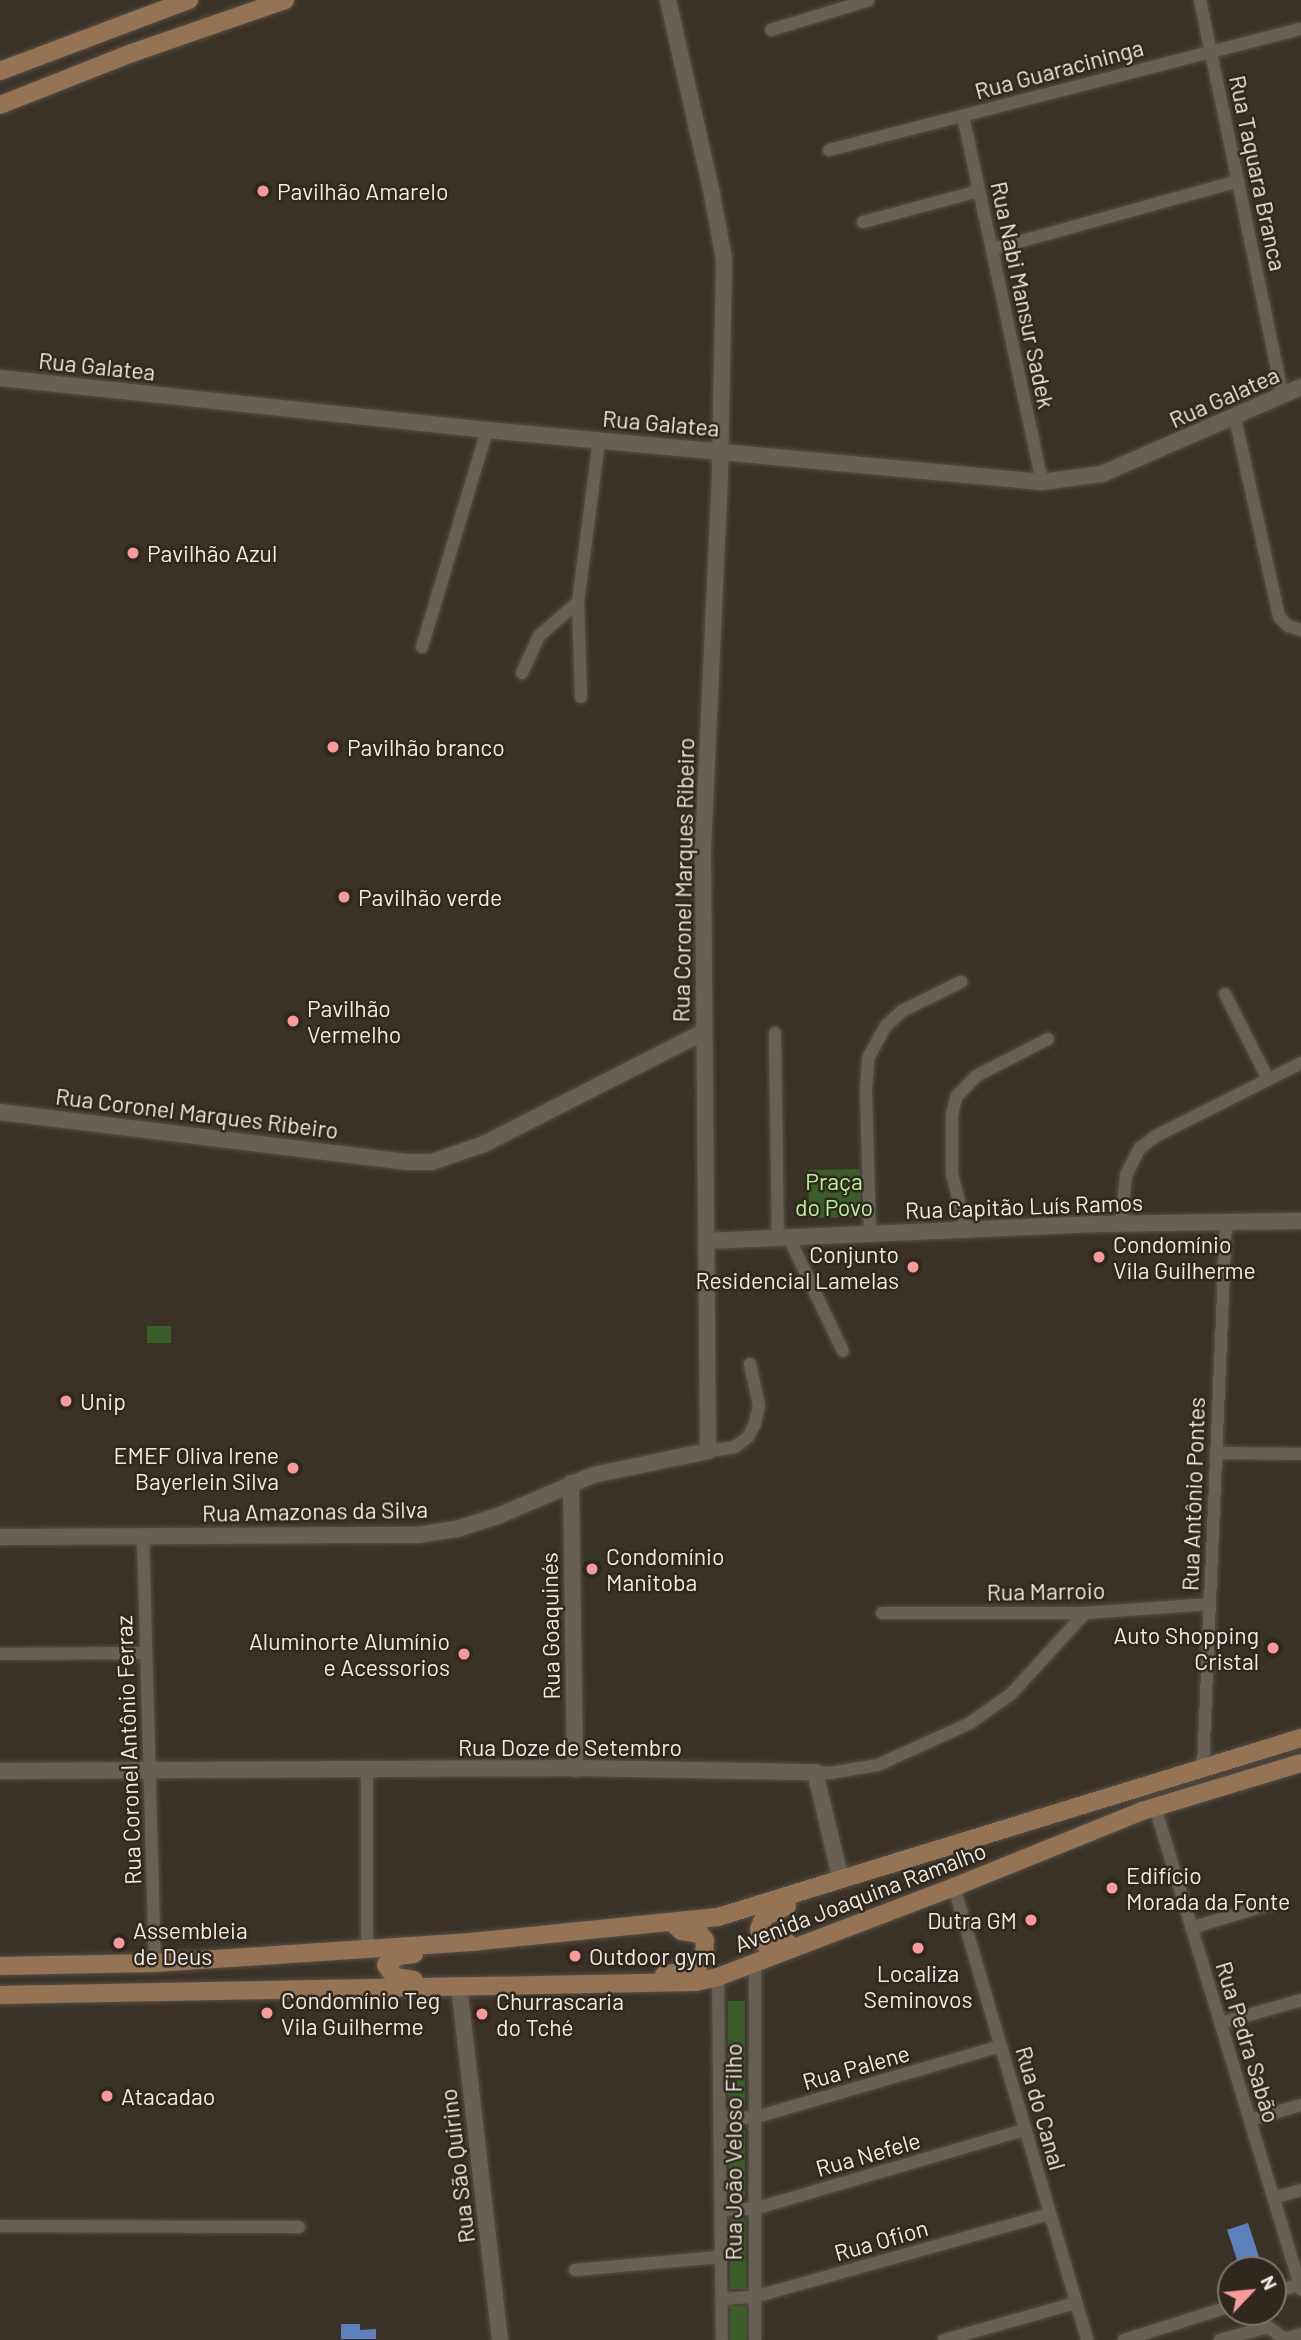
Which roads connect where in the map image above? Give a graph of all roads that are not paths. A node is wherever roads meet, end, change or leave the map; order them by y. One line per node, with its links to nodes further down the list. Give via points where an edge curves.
1 (189, 0): 9 (main road)
2 (285, 0): 10 (main road)
3 (668, 0): 23 (street, Rua Coronel Marques Ribeiro, via 724,259)
4 (869, 0): 7 (street)
5 (1200, 0): 8 (street, Rua Taquara Branca)
6 (1301, 29): 8 (street, Rua Guaracininga)
7 (771, 30)
8 (1211, 51): 11 (street, Rua Guaracininga); 13 (street, Rua Taquara Branca)
9 (0, 71)
10 (0, 106)
11 (963, 116): 12 (street, Rua Guaracininga); 14 (street, Rua Nabi Mansur Sadek)
12 (829, 150)
13 (1239, 181): 16 (street); 19 (street, Rua Taquara Branca)
14 (979, 191): 15 (street); 16 (street, Rua Nabi Mansur Sadek)
15 (863, 222)
16 (993, 249): 24 (street, Rua Nabi Mansur Sadek)
17 (0, 378): 21 (street, Rua Galatea)
18 (1301, 387): 19 (street, Rua Galatea)
19 (1283, 396): 20 (street, Rua Galatea)
20 (1235, 418): 24 (street, Rua Galatea, via 1102,474); 26 (street, via 1279,617 1288,626)
21 (487, 430): 22 (street, Rua Galatea); 27 (street)
22 (599, 440): 23 (street, Rua Galatea); 25 (street)
23 (721, 452): 24 (street, Rua Galatea); 32 (street, Rua Coronel Marques Ribeiro, via 703,848)
24 (1042, 482)
25 (578, 602): 28 (street, via 539,636); 29 (street)
26 (1301, 629)
27 (422, 647)
28 (522, 673)
29 (581, 697)
30 (961, 982): 42 (street, via 902,1011 886,1026 868,1058)
31 (1225, 994): 36 (street)
32 (705, 1032): 37 (street, Rua Coronel Marques Ribeiro, via 484,1144 432,1163); 44 (street)
33 (775, 1033): 43 (street)
34 (1048, 1039): 41 (street, via 976,1076 956,1097 952,1174)
35 (1301, 1063): 36 (street)
36 (1268, 1079): 40 (street, via 1140,1148 1126,1175)
37 (0, 1111)
38 (1301, 1221): 39 (street, Rua Capitão Luís Ramos)
39 (1226, 1222): 40 (street, Rua Capitão Luís Ramos); 48 (street, Rua Antônio Pontes)
40 (1121, 1224): 41 (street, Rua Capitão Luís Ramos)
41 (967, 1232): 42 (street, Rua Capitão Luís Ramos)
42 (870, 1235): 43 (street, Rua Capitão Luís Ramos)
43 (784, 1238): 44 (street, Rua Capitão Luís Ramos); 45 (street)
44 (706, 1241): 47 (street)
45 (843, 1351)
46 (750, 1364): 47 (street, Rua Amazonas da Silva, via 759,1405 755,1424 735,1447)
47 (708, 1451): 50 (street, Rua Amazonas da Silva, via 615,1469)
48 (1216, 1453): 49 (street); 53 (street, Rua Antônio Pontes)
49 (1301, 1454)
50 (571, 1483): 51 (street, Rua Amazonas da Silva, via 498,1516 418,1535); 61 (street, Rua Goaquinés)
51 (143, 1535): 52 (street, Rua Amazonas da Silva); 56 (street, Rua Coronel Antônio Ferraz)
52 (0, 1537)
53 (1210, 1604): 55 (street, Rua Marroio); 60 (street, Rua Antônio Pontes)
54 (882, 1613): 55 (street, Rua Marroio)
55 (1085, 1614): 65 (street, Rua Doze de Setembro, via 1011,1694 970,1723 878,1765)
56 (146, 1653): 57 (street); 64 (street, Rua Coronel Antônio Ferraz)
57 (0, 1654)
58 (1301, 1738): 60 (main road, Avenida Joaquina Ramalho)
59 (1301, 1763): 66 (main road, Avenida Joaquina Ramalho)
60 (1203, 1768): 67 (main road, Avenida Joaquina Ramalho)
61 (575, 1769): 62 (street, Rua Doze de Setembro); 65 (street, Rua Doze de Setembro)
62 (367, 1770): 64 (street, Rua Doze de Setembro); 75 (street)
63 (0, 1771): 64 (street, Rua Doze de Setembro)
64 (150, 1771): 76 (street, Rua Coronel Antônio Ferraz)
65 (815, 1772): 67 (street)
66 (1155, 1807): 69 (main road, Avenida Joaquina Ramalho); 72 (street, Rua Pedra Sabão)
67 (841, 1880): 68 (main road, Avenida Joaquina Ramalho)
68 (822, 1886): 71 (main road, Avenida Joaquina Ramalho, via 718,1917); 74 (main road, via 814,1896 771,1912 760,1923 761,1938 771,1948 795,1941)
69 (954, 1887): 74 (main road, Avenida Joaquina Ramalho); 86 (street, Rua do Canal)
70 (1271, 1904): 72 (street)
71 (673, 1924): 73 (main road, Avenida Joaquina Ramalho); 80 (main road, via 705,1940 700,1965 671,1975 624,1974)
72 (1191, 1928): 85 (street, Rua Pedra Sabão)
73 (471, 1942): 75 (main road, Avenida Joaquina Ramalho); 81 (main road, via 460,1949 398,1956 386,1965 395,1977 416,1980)
74 (806, 1944): 77 (main road, Avenida Joaquina Ramalho)
75 (367, 1948): 76 (main road, Avenida Joaquina Ramalho)
76 (155, 1964): 78 (main road, Avenida Joaquina Ramalho)
77 (755, 1964): 79 (main road, Avenida Joaquina Ramalho); 89 (street, Rua João Veloso Filho)
78 (0, 1965)
79 (718, 1977): 80 (main road, Avenida Joaquina Ramalho, via 677,1984); 88 (street, Rua João Veloso Filho)
80 (610, 1982): 82 (main road, Avenida Joaquina Ramalho)
81 (422, 1986): 82 (main road, Avenida Joaquina Ramalho); 83 (main road, Avenida Joaquina Ramalho)
82 (459, 1986): 108 (street, Rua São Quirino)
83 (0, 1995)
84 (1301, 2000): 85 (street)
85 (1220, 2024): 90 (street, Rua Pedra Sabão)
86 (1001, 2046): 89 (street, Rua Palene); 91 (street, Rua do Canal)
87 (1301, 2105): 90 (street)
88 (721, 2117): 89 (street, Rua Palene); 95 (street, Rua João Veloso Filho)
89 (753, 2118): 94 (street, Rua João Veloso Filho)
90 (1250, 2120): 93 (street, Rua Pedra Sabão)
91 (1026, 2130): 94 (street, Rua Nefele); 96 (street, Rua do Canal)
92 (1301, 2190): 93 (street)
93 (1273, 2198): 101 (street, Rua Pedra Sabão)
94 (754, 2209): 95 (street, Rua Nefele); 102 (street, Rua João Veloso Filho)
95 (721, 2210): 99 (street, Rua João Veloso Filho)
96 (1050, 2214): 102 (street, Rua Ofion); 104 (street, Rua do Canal)
97 (0, 2226): 98 (street)
98 (299, 2227)
99 (722, 2257): 100 (street); 103 (street, Rua João Veloso Filho)
100 (575, 2270)
101 (1300, 2286)
102 (754, 2297): 103 (street, Rua Ofion); 110 (street, Rua João Veloso Filho)
103 (722, 2299): 109 (street, Rua João Veloso Filho)
104 (1076, 2303): 111 (street); 112 (street, Rua do Canal)
105 (1217, 2310): 113 (street)
106 (1301, 2334): 107 (street)
107 (1288, 2339): 114 (street, via 1268,2327)
108 (500, 2340)
109 (722, 2340)
110 (755, 2340)
111 (944, 2340)
112 (1087, 2340)
113 (1124, 2340)
114 (1220, 2340)

